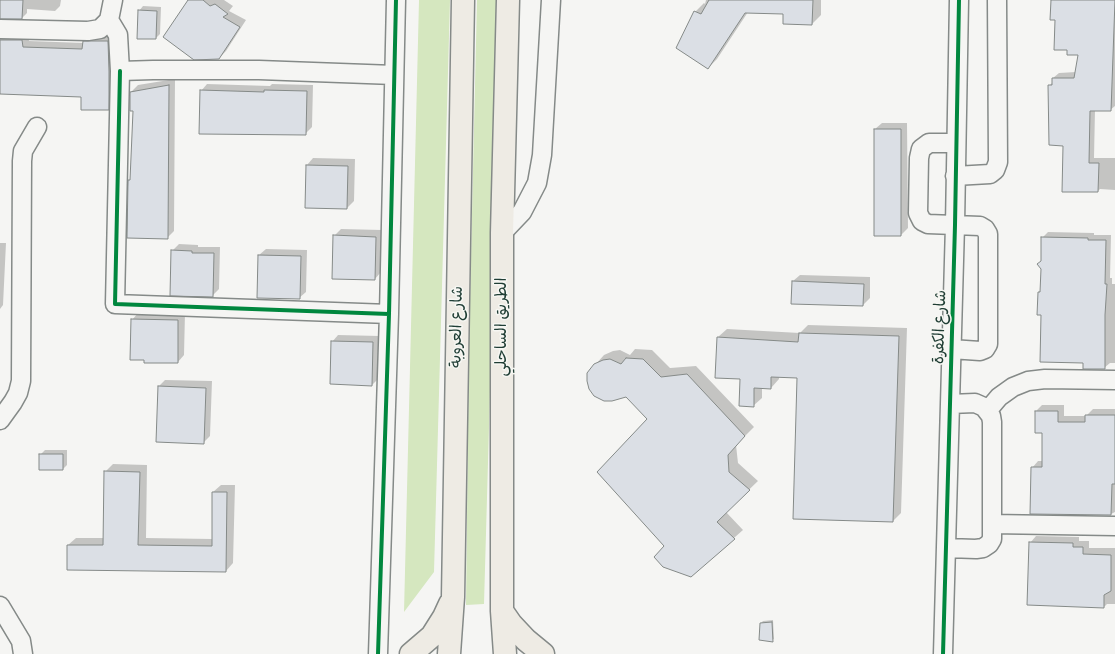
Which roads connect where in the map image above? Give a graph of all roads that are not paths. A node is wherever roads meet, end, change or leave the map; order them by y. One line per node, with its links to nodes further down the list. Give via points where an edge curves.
1 (113, 0): 8 (street)
2 (396, 0): 11 (street)
3 (463, 0): 26 (highway, شارع العروبة)
4 (508, 0): 16 (highway, الطريق الساحلي)
5 (551, 0): 16 (street, via 542,155 537,183 522,212)
6 (959, 0): 13 (street, شارع الكفرة)
7 (998, 0): 14 (street, via 998,162 990,174)
8 (109, 20): 9 (street, via 100,28 88,31); 10 (street, via 118,35)
9 (0, 29)
10 (120, 71): 11 (street, via 259,70); 17 (street, via 115,304)
11 (394, 75): 17 (street)
12 (37, 127): 22 (street, via 23,151 22,161 21,381 18,393)
13 (956, 143): 14 (street, شارع الكفرة); 15 (street, via 929,143 919,154 918,213 922,221 928,224)
14 (955, 176): 15 (street, شارع الكفرة)
15 (955, 225): 18 (street, شارع الكفرة); 18 (street, via 980,226 988,234 988,344 980,351)
16 (502, 233): 28 (highway, الطريق الساحلي)
17 (389, 314): 30 (street)
18 (951, 349): 20 (street, شارع الكفرة)
19 (1115, 380): 21 (street, via 1028,381 1012,387)
20 (950, 404): 21 (street, via 975,403); 25 (street, شارع الكفرة)
21 (988, 410): 23 (street, via 992,422)
22 (0, 420)
23 (992, 524): 24 (street); 25 (street, via 992,538 983,548)
24 (1115, 526)
25 (947, 548): 35 (street, شارع الكفرة)
26 (453, 597): 31 (highway, via 432,636); 32 (highway, شارع العروبة)
27 (0, 606): 29 (street, via 21,641)
28 (502, 611): 33 (highway, الطريق الساحلي); 34 (highway, via 526,640)
29 (23, 654)
30 (378, 654)
31 (411, 654)
32 (449, 654)
33 (505, 654)
34 (543, 654)
35 (943, 654)

